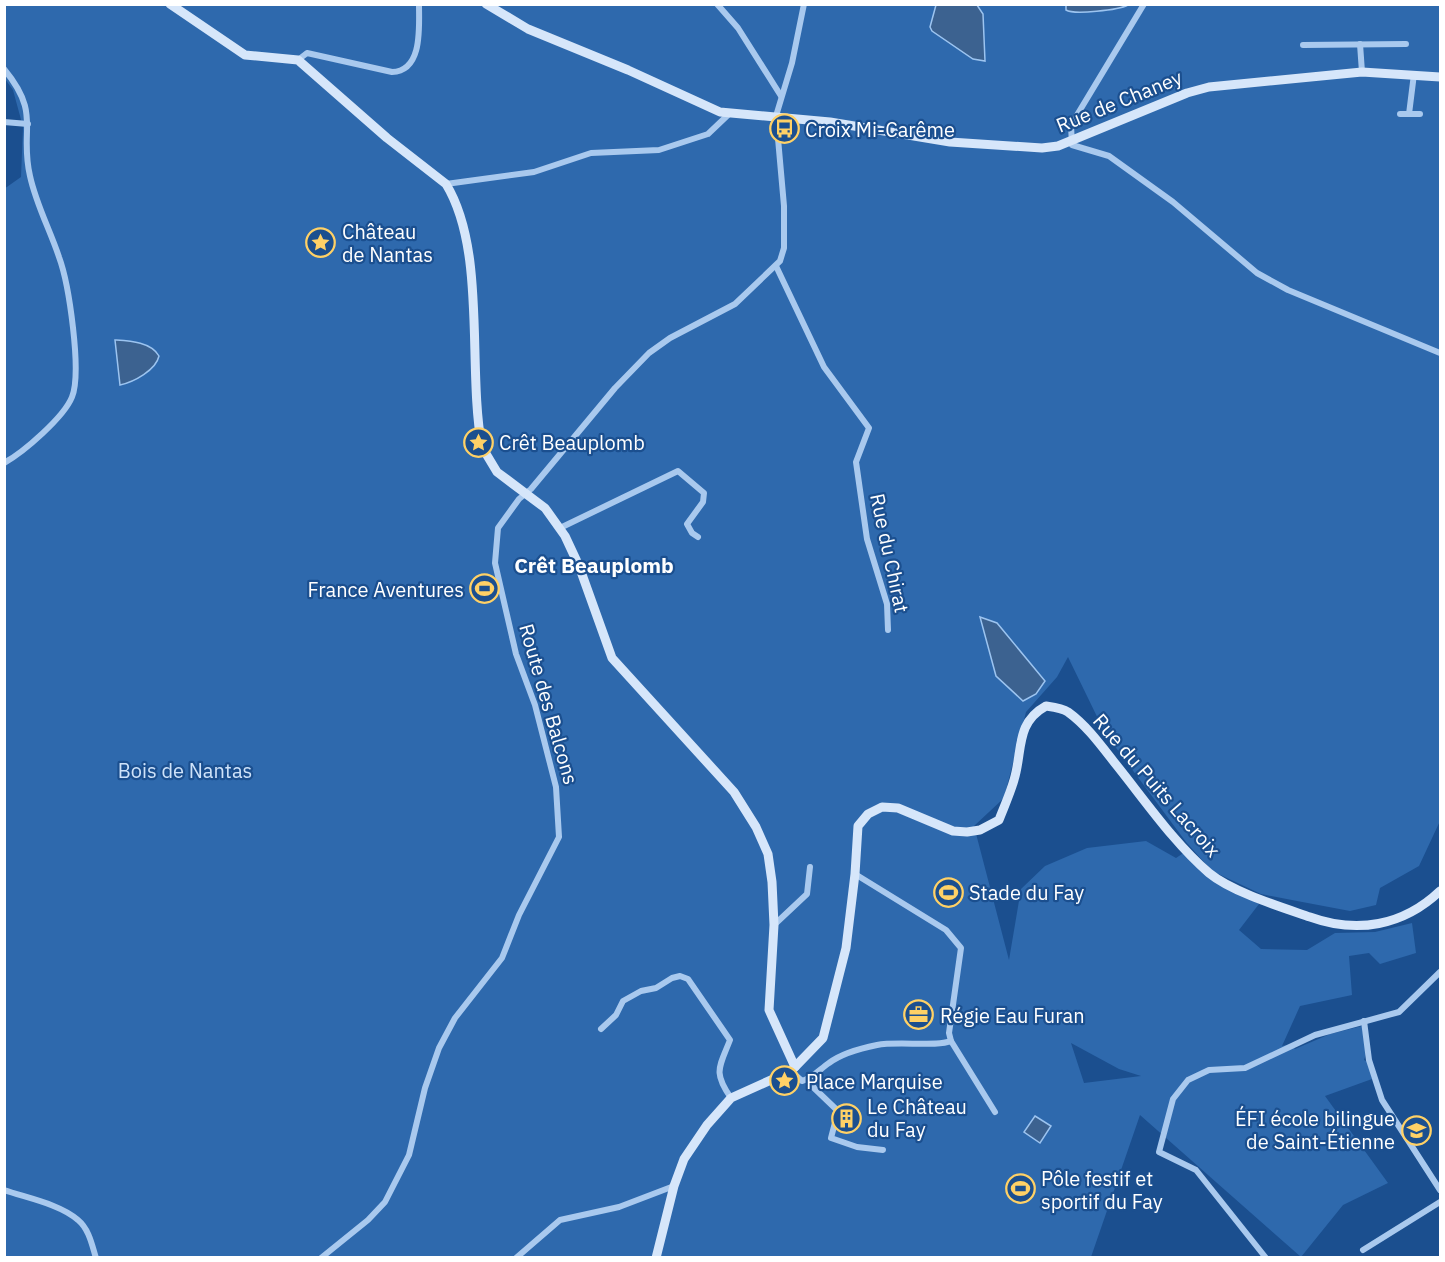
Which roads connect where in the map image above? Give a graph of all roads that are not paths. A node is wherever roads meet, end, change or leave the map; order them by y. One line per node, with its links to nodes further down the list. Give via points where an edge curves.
1 (170, 4): 10 (street, via 245,55)
2 (419, 4): 10 (street, via 415,54 402,72 307,53)
3 (486, 4): 16 (street, Rue de Chaney, via 528,29)
4 (717, 4): 15 (street, via 738,28)
5 (804, 4): 15 (street)
6 (1144, 4): 23 (street, via 1071,125)
7 (1360, 44): 8 (street); 9 (street); 12 (street)
8 (1406, 44)
9 (1303, 45)
10 (298, 60): 24 (street)
11 (4, 69): 22 (street, via 23,97)
12 (1362, 72): 13 (street, Rue de Chaney); 23 (street, Rue de Chaney, via 1200,89)
13 (1414, 74): 14 (street, Rue de Chaney); 18 (street)
14 (1440, 77)
15 (781, 96): 20 (street)
16 (729, 114): 20 (street, Rue de Chaney); 24 (street, via 708,134 659,150 591,153 534,172)
17 (1400, 114): 18 (street)
18 (1409, 114): 19 (street)
19 (1420, 114)
20 (776, 116): 23 (street, Rue de Chaney, via 970,144 1042,148); 25 (street, via 784,206 784,248)
21 (4, 122): 22 (street)
22 (28, 124): 27 (street, via 29,173 70,295 75,380 72,397 61,414)
23 (1070, 142): 26 (street, via 1109,156 1173,202 1257,273 1288,290)
24 (446, 184): 28 (street, via 466,241 482,447 497,472)
25 (776, 266): 28 (street, Route des Balcons, via 735,304 649,353); 31 (street, Rue du Chirat, via 824,367 869,428 856,462 867,539 887,604)
26 (1440, 353)
27 (5, 463)
28 (526, 493): 29 (street, via 545,508); 51 (street, Route des Balcons, via 496,532 496,568 516,654 535,705 556,787 559,837 502,958 455,1018 439,1048 409,1155 385,1202)
29 (560, 528): 30 (street, via 678,471 704,493 703,502 687,524); 35 (street, via 579,566 612,658 734,792 756,827 768,854)
30 (698, 537)
31 (888, 630)
32 (810, 867): 35 (street, via 807,894)
33 (855, 874): 34 (street, Rue du Puits Lacroix, via 858,826 868,814 882,807 898,808 953,831 980,830 999,820 1014,779 1023,730 1032,714 1046,706 1065,710 1084,725 1168,830 1210,874 1257,897 1334,926 1358,927 1395,920 1427,904); 39 (street, via 946,930 961,948); 40 (street, Rue du Puits Lacroix, via 846,948 830,1018 823,1038)
34 (1440, 891)
35 (774, 925): 40 (street, via 769,1010)
36 (1440, 972): 37 (street, via 1399,1012)
37 (1364, 1021): 47 (street, via 1369,1060 1382,1100); 54 (street, via 1315,1035 1245,1068 1209,1070 1188,1080 1173,1099 1159,1152 1196,1170)
38 (601, 1029): 42 (street, via 616,1015 623,1001 672,978 688,979 730,1040 718,1080)
39 (951, 1041): 41 (street, via 877,1045 831,1061); 43 (street)
40 (793, 1069): 41 (street, via 802,1081); 42 (street)
41 (810, 1079): 44 (street, via 838,1111 831,1138)
42 (731, 1098): 45 (street, via 684,1159)
43 (995, 1112)
44 (883, 1150)
45 (674, 1186): 52 (street, via 620,1207 560,1220); 53 (street)
46 (4, 1190): 50 (street, via 64,1211 78,1220 88,1233)
47 (1440, 1190)
48 (1440, 1202): 49 (street)
49 (1363, 1251)
50 (96, 1257)
51 (321, 1257)
52 (516, 1257)
53 (656, 1257)
54 (1266, 1257)

